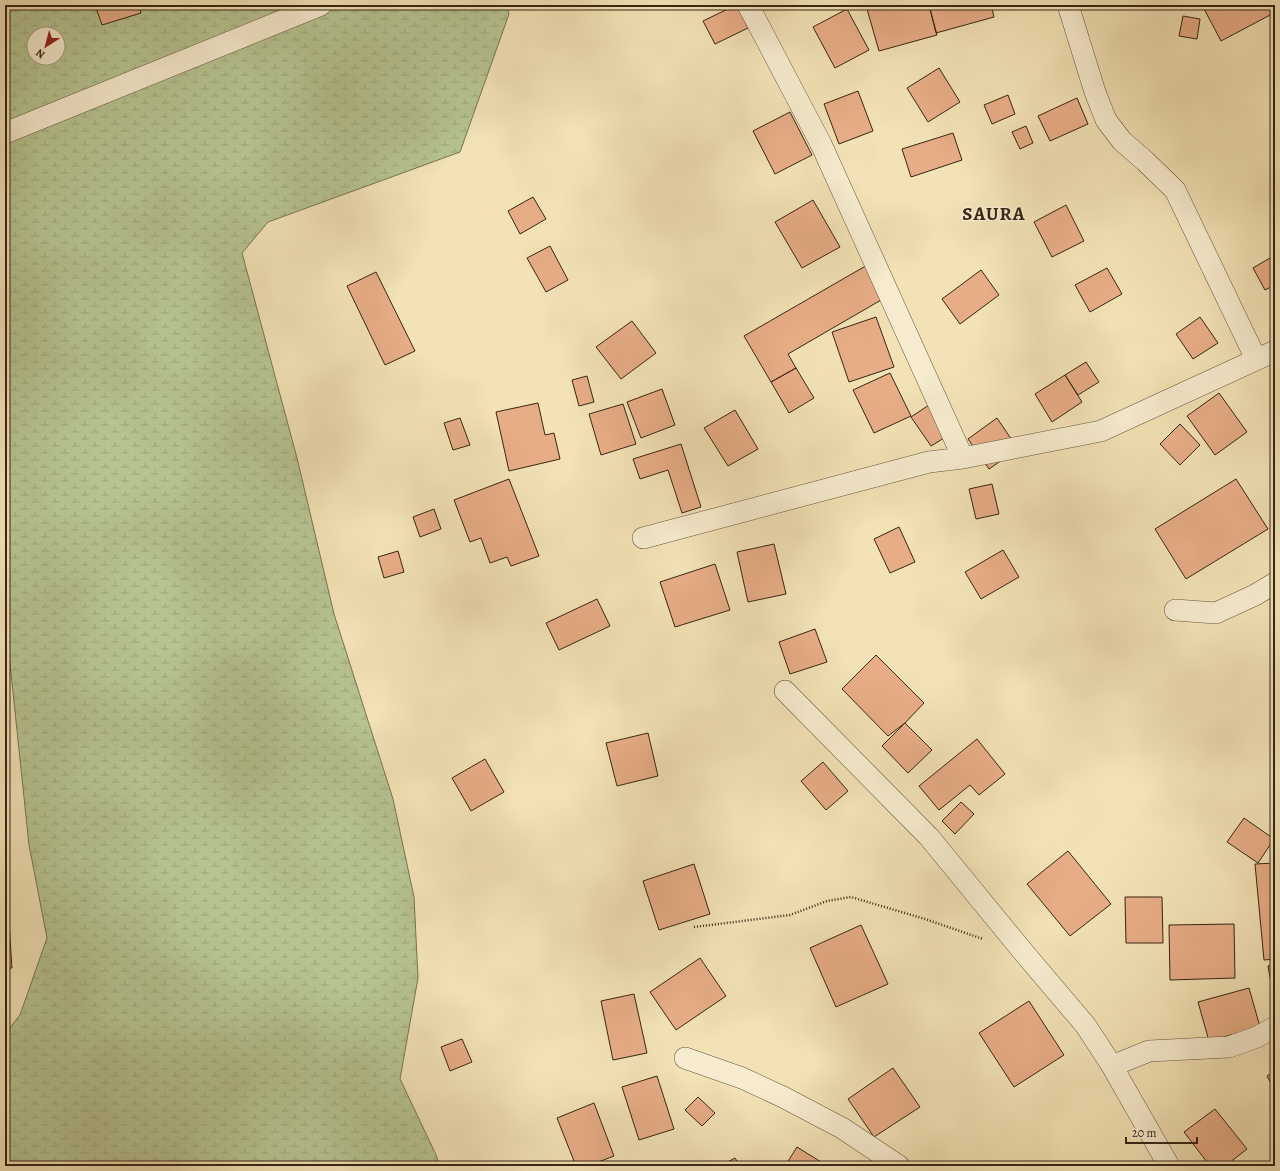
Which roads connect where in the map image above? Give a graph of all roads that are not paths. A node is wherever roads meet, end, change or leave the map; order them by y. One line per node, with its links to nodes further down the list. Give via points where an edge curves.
1 (320, 5): 4 (street)
2 (748, 5): 6 (street, via 822,144)
3 (1068, 5): 5 (street, via 1106,120 1122,141 1175,190)
4 (5, 133)
5 (1266, 355): 6 (street, via 1101,431)
6 (963, 458): 7 (street, via 929,462)
7 (643, 538)
8 (1275, 583): 9 (street, via 1216,613)
9 (1175, 610)
10 (785, 690): 13 (street, via 929,837 1086,1026)
11 (1275, 1027): 13 (street, via 1229,1047 1149,1051)
12 (685, 1058): 14 (street, via 742,1078 783,1097 842,1128)
13 (1112, 1066): 15 (street)
14 (899, 1166)
15 (1169, 1166)

